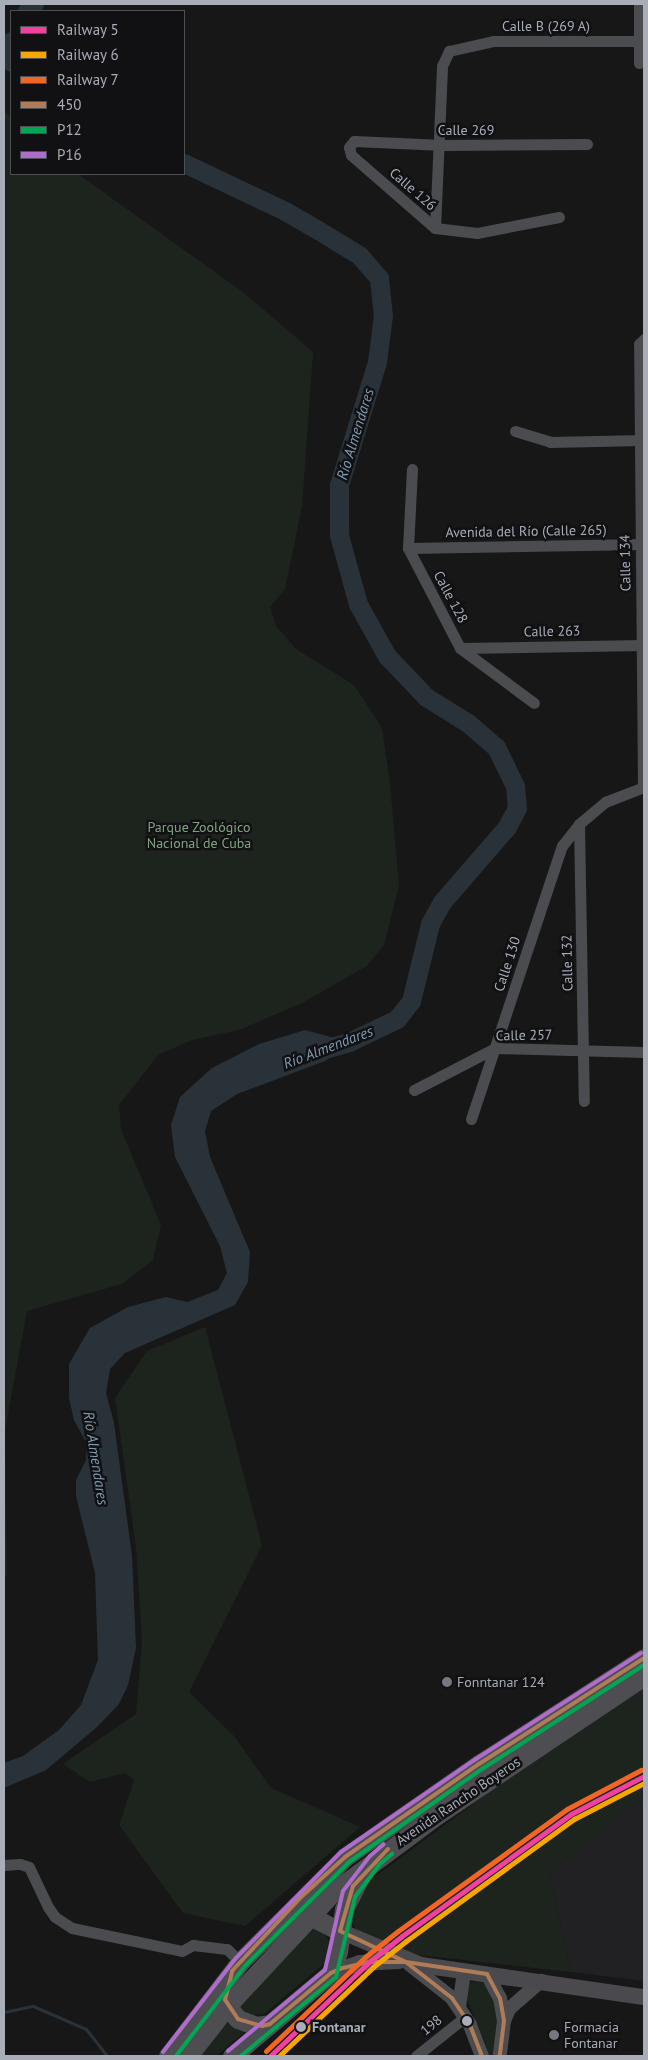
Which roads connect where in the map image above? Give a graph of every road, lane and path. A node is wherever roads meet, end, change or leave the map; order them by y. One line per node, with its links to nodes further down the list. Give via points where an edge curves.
1 (638, 4): 2 (street)
2 (641, 41): 3 (street); 5 (street, Calle B (269 A), via 493,41 449,52 442,66)
3 (639, 63)
4 (587, 144): 5 (street, Calle 269)
5 (436, 145): 6 (street, Calle 269, via 354,141); 8 (street)
6 (349, 147): 8 (street, Calle 126, via 351,155)
7 (559, 218): 8 (street, Calle 126, via 476,233)
8 (435, 228)
9 (643, 340): 11 (street, Calle 134)
10 (515, 431): 11 (street, via 550,442)
11 (642, 440): 13 (street, Calle 134)
12 (412, 469): 14 (street)
13 (642, 544): 14 (street, Avenida del Río (Calle 265)); 15 (street, Calle 134)
14 (408, 548): 16 (street, Calle 128)
15 (643, 645): 16 (street, Calle 263); 18 (street, Calle 134)
16 (460, 648): 17 (street, Calle 128)
17 (534, 703)
18 (644, 787): 19 (street, Calle 130, via 605,802)
19 (579, 824): 20 (street, Calle 130, via 562,846); 21 (street, Calle 132)
20 (495, 1048): 21 (street, Calle 257); 23 (street, Calle 257); 25 (street, Calle 130)
21 (583, 1050): 22 (street, Calle 257); 24 (street, Calle 132)
22 (644, 1052)
23 (414, 1090)
24 (584, 1101)
25 (472, 1119)
26 (644, 1658): 31 (highway, Avenida Rancho Boyeros, via 366,1841 328,1872)
27 (644, 1676): 28 (highway, Avenida Rancho Boyeros)
28 (375, 1860): 30 (highway, Avenida Rancho Boyeros); 32 (highway, via 349,1894)
29 (4, 1865): 34 (street, via 29,1867 55,1917 72,1928 182,1951 193,1945 227,1949)
30 (308, 1915): 31 (highway); 32 (highway); 40 (highway, Avenida Rancho Boyeros)
31 (283, 1917): 34 (highway, Avenida Rancho Boyeros)
32 (340, 1931): 33 (main road); 36 (highway)
33 (406, 1962): 35 (main road); 36 (main road, via 360,1963); 41 (street, via 444,1989)
34 (236, 1966): 40 (highway, via 225,1994); 44 (highway, Avenida Rancho Boyeros)
35 (464, 1971): 37 (main road); 41 (street)
36 (331, 1973): 43 (highway)
37 (487, 1974): 38 (main road); 42 (street, via 500,1998)
38 (541, 1981): 39 (main road); 42 (street, via 509,2009)
39 (644, 1997)
40 (227, 2006): 43 (highway, via 243,2022 256,2026); 45 (highway, Avenida Rancho Boyeros)
41 (462, 2012): 47 (street, 198); 48 (street)
42 (504, 2021): 49 (street)
43 (270, 2024): 46 (highway)
44 (168, 2056)
45 (188, 2056)
46 (232, 2056)
47 (416, 2056)
48 (482, 2056)
49 (500, 2056)

